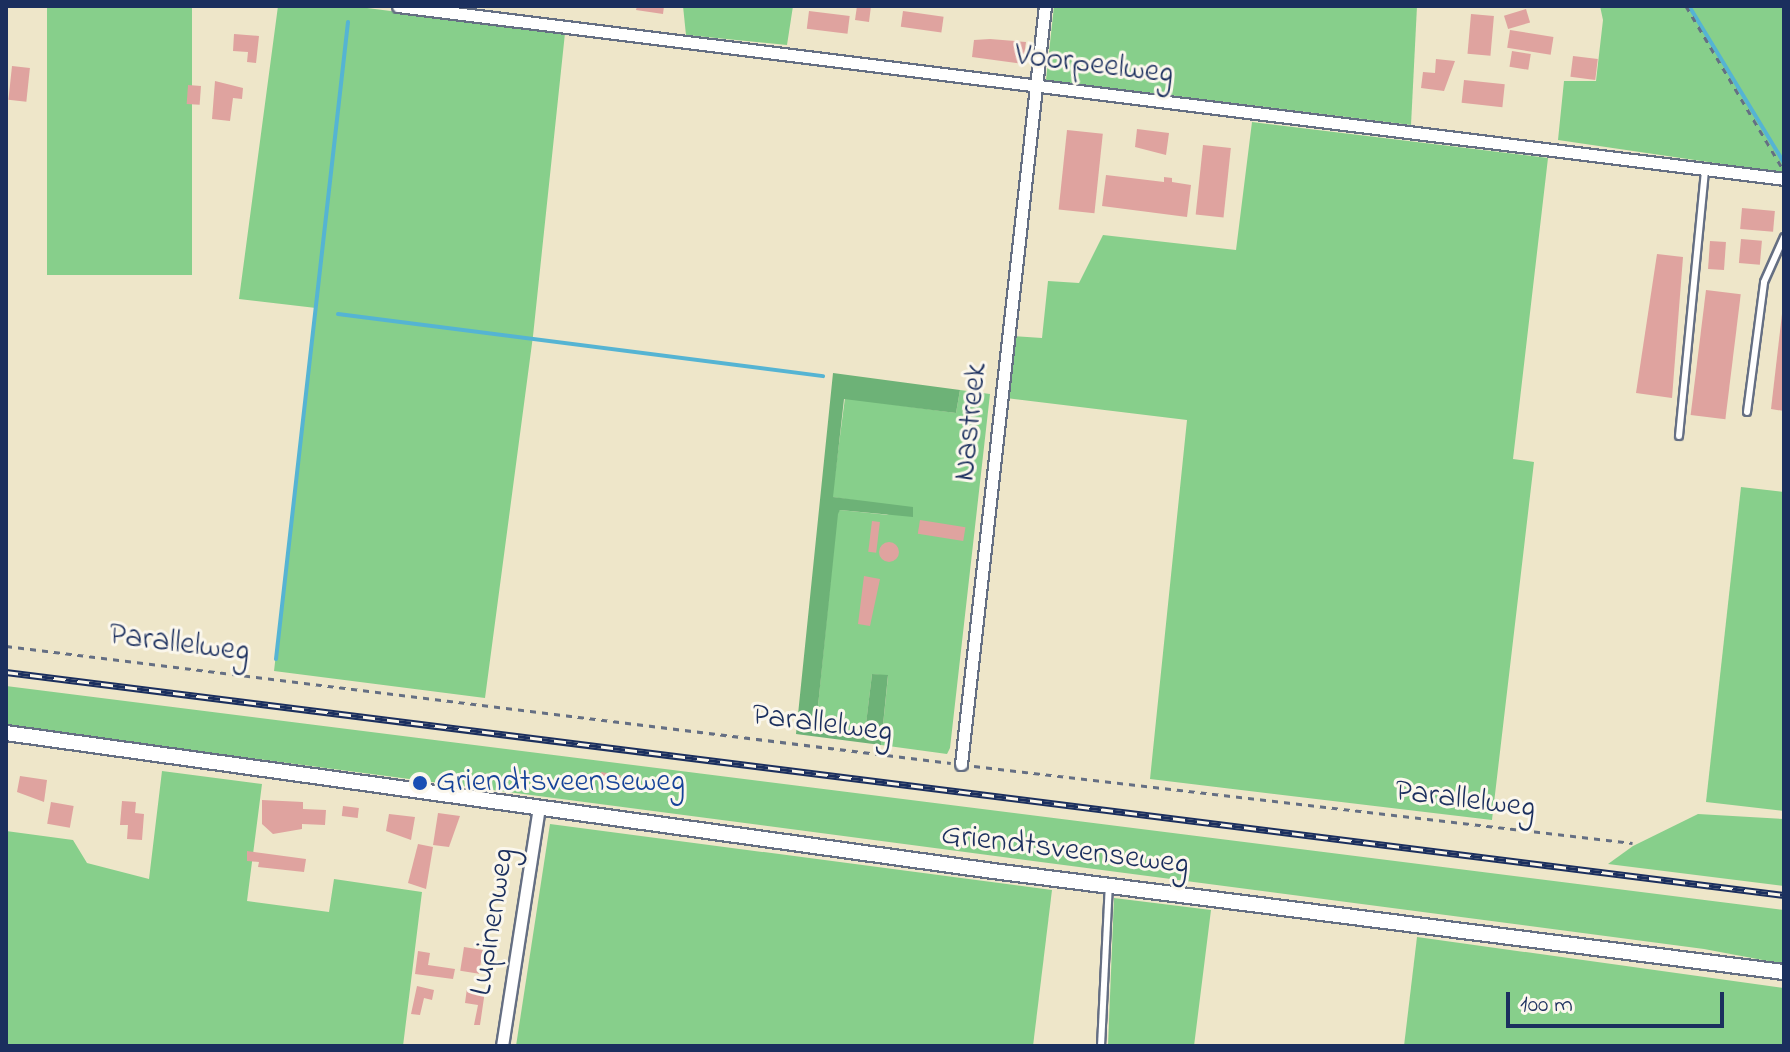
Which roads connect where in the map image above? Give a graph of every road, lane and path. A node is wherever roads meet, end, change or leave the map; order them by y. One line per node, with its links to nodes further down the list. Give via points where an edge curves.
1 (398, 6): 4 (street, Voorpeelweg)
2 (1045, 6): 4 (street, Nastreek)
3 (1686, 6): 6 (path)
4 (1036, 85): 5 (street, Voorpeelweg); 12 (street, Nastreek)
5 (1705, 169): 6 (street, Voorpeelweg); 9 (lane)
6 (1784, 176)
7 (1784, 237): 8 (lane, via 1764,282)
8 (1747, 412)
9 (1679, 436)
10 (6, 646): 12 (path, Parallelweg)
11 (6, 733): 13 (street, Griendtsveenseweg)
12 (961, 764): 14 (path, Parallelweg)
13 (539, 807): 15 (street, Griendtsveenseweg); 17 (street, Lupinenweg)
14 (1633, 843)
15 (1109, 885): 16 (street, Griendtsveenseweg); 18 (lane)
16 (1784, 972)
17 (502, 1046)
18 (1101, 1046)

